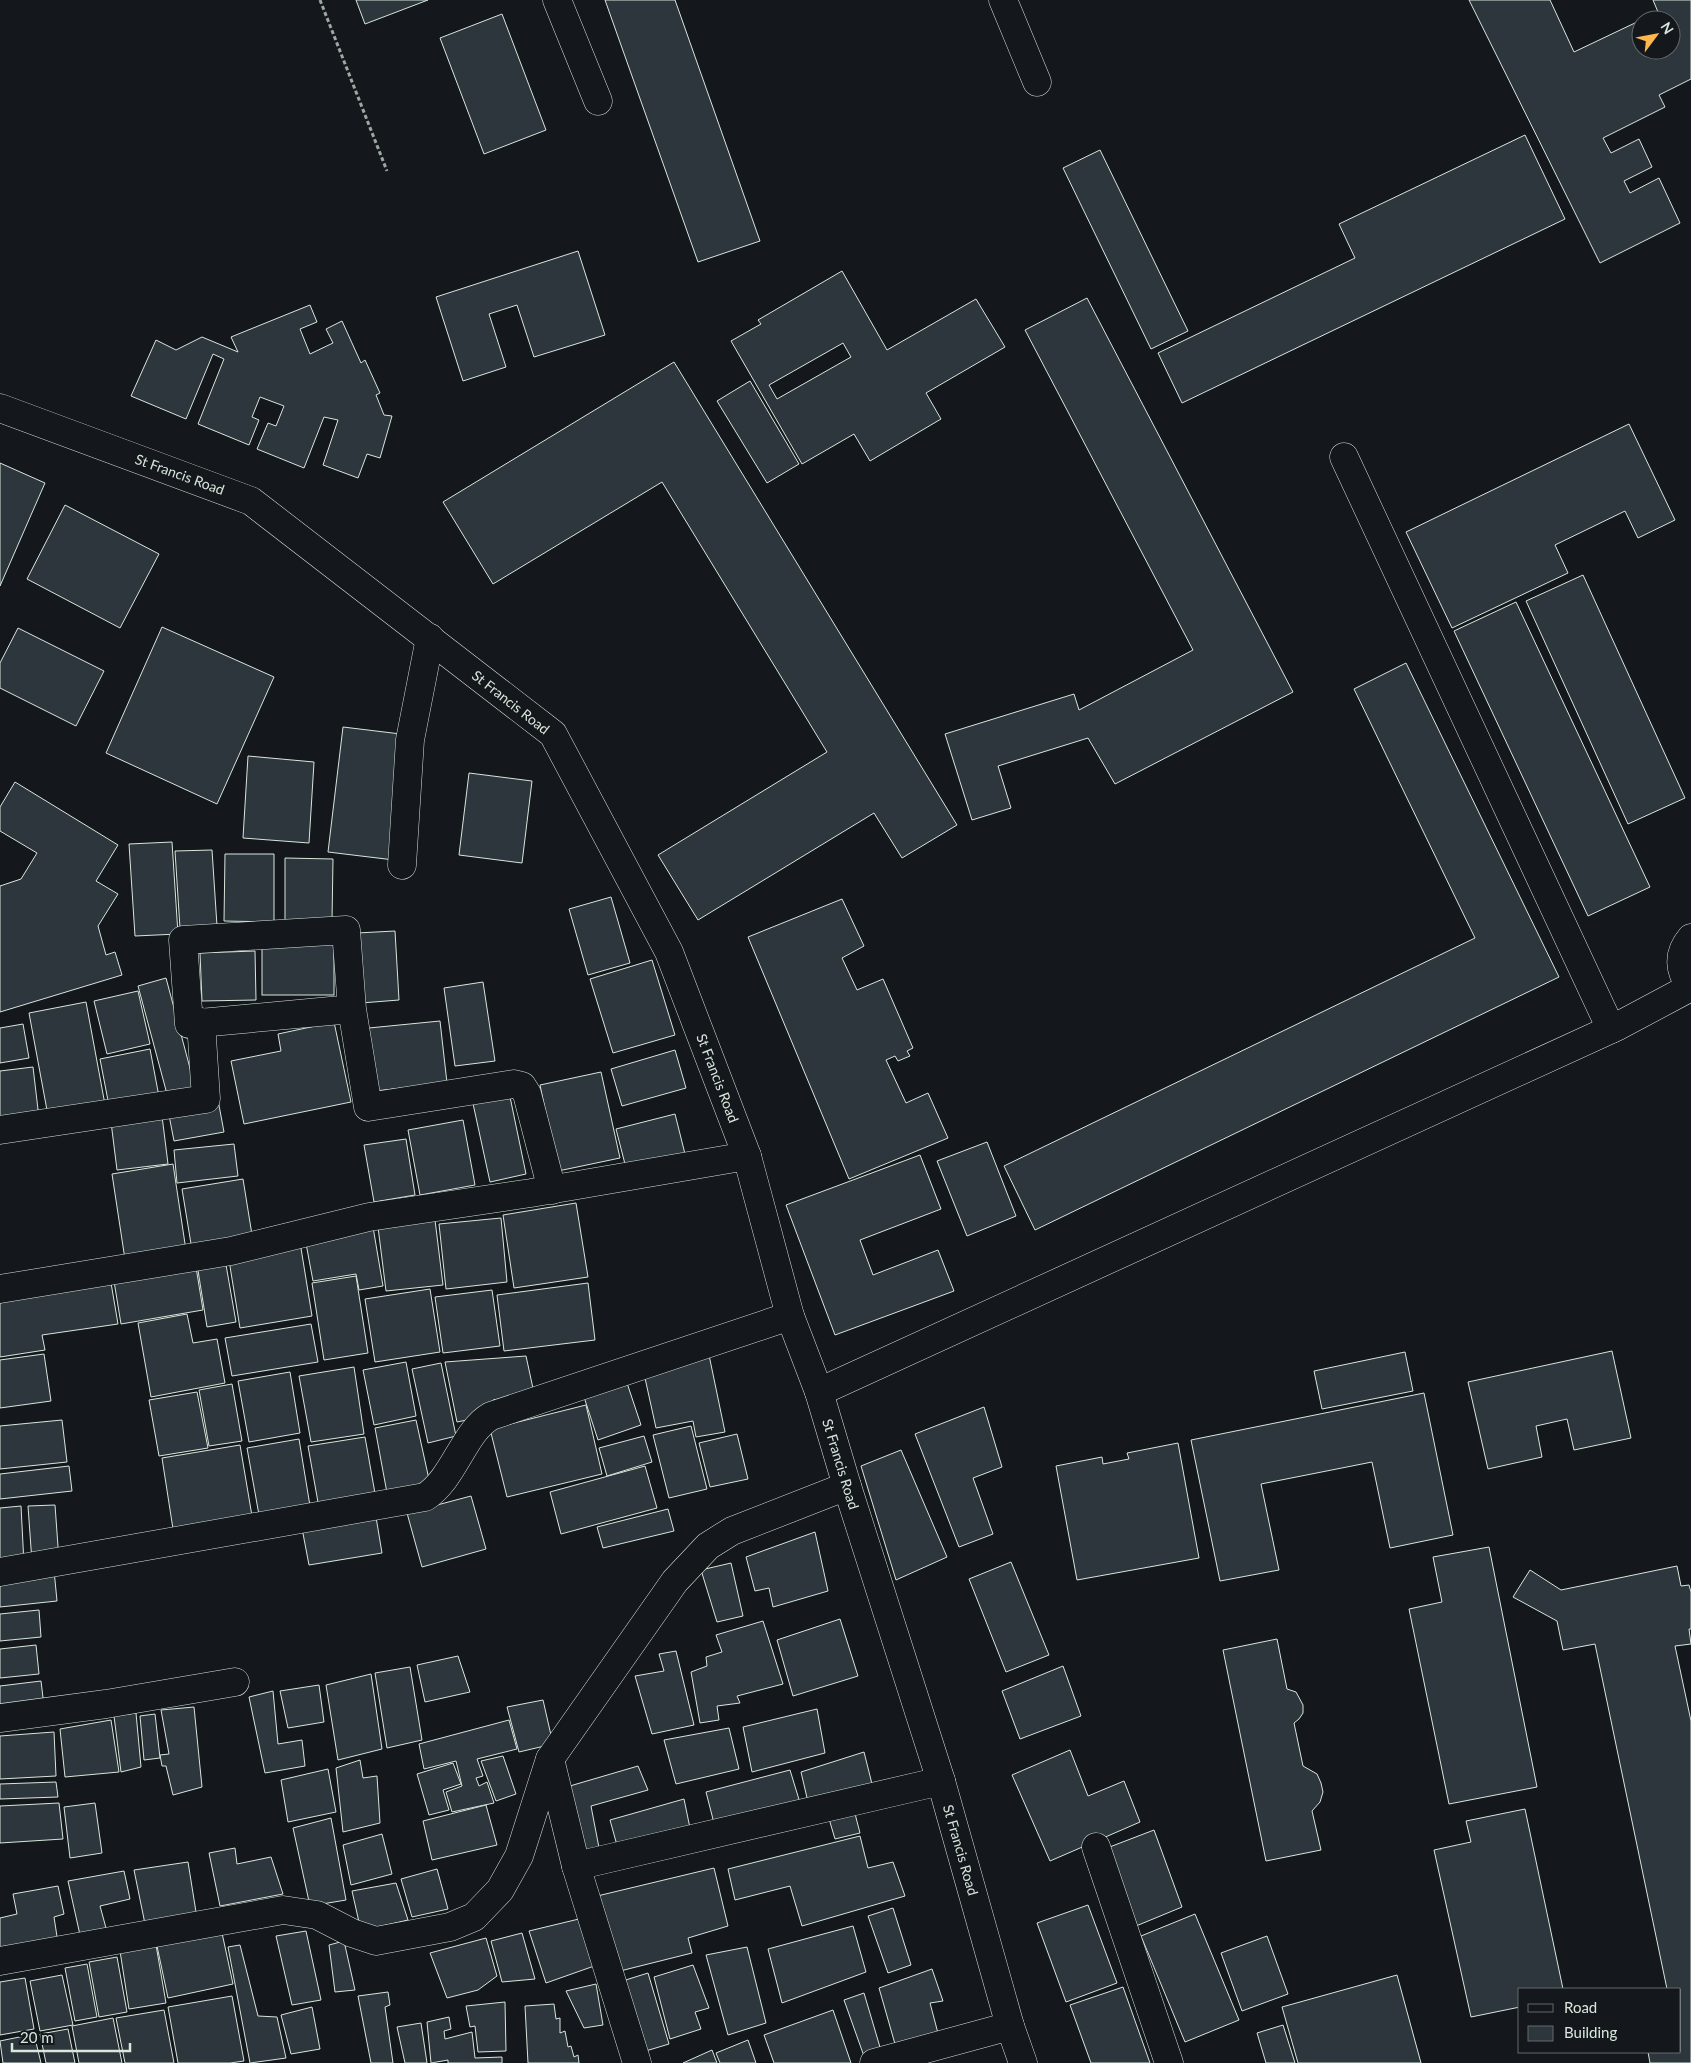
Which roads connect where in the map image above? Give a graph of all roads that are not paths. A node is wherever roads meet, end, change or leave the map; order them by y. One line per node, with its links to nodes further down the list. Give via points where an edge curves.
1 (557, 0): 4 (street)
2 (1003, 0): 3 (street)
3 (1037, 82)
4 (598, 101)
5 (0, 408): 7 (street, St Francis Road, via 251,501)
6 (1344, 457): 13 (street)
7 (430, 638): 8 (street, via 410,740); 15 (street, St Francis Road, via 553,734 669,952)
8 (402, 865)
9 (1691, 938): 10 (street, via 1683,951 1680,967)
10 (1691, 987): 13 (street)
11 (352, 1009): 12 (street); 12 (street, via 346,930 182,940 189,1024); 16 (street, via 368,1107 514,1084 522,1086 527,1094)
12 (201, 1022): 14 (street, via 206,1099)
13 (1611, 1029): 19 (street)
14 (0, 1130)
15 (747, 1156): 16 (street); 18 (street, St Francis Road)
16 (552, 1190): 17 (street, via 369,1217 231,1251)
17 (0, 1290)
18 (790, 1316): 19 (street, St Francis Road); 21 (street, via 491,1416 479,1425 438,1488 425,1497)
19 (820, 1392): 20 (street, St Francis Road)
20 (847, 1486): 24 (street, via 732,1531 708,1546 675,1581); 25 (street, St Francis Road)
21 (0, 1572)
22 (235, 1682): 23 (street)
23 (0, 1718)
24 (550, 1759): 27 (street); 28 (street, via 519,1856 500,1890 474,1917 450,1927 376,1941 352,1934 317,1915 283,1910)
25 (941, 1781): 27 (street); 29 (street, St Francis Road)
26 (1096, 1847): 33 (street)
27 (576, 1866): 30 (street)
28 (0, 1961)
29 (1010, 2026): 31 (street); 32 (street, St Francis Road)
30 (637, 2063)
31 (874, 2063)
32 (1023, 2063)
33 (1169, 2063)

